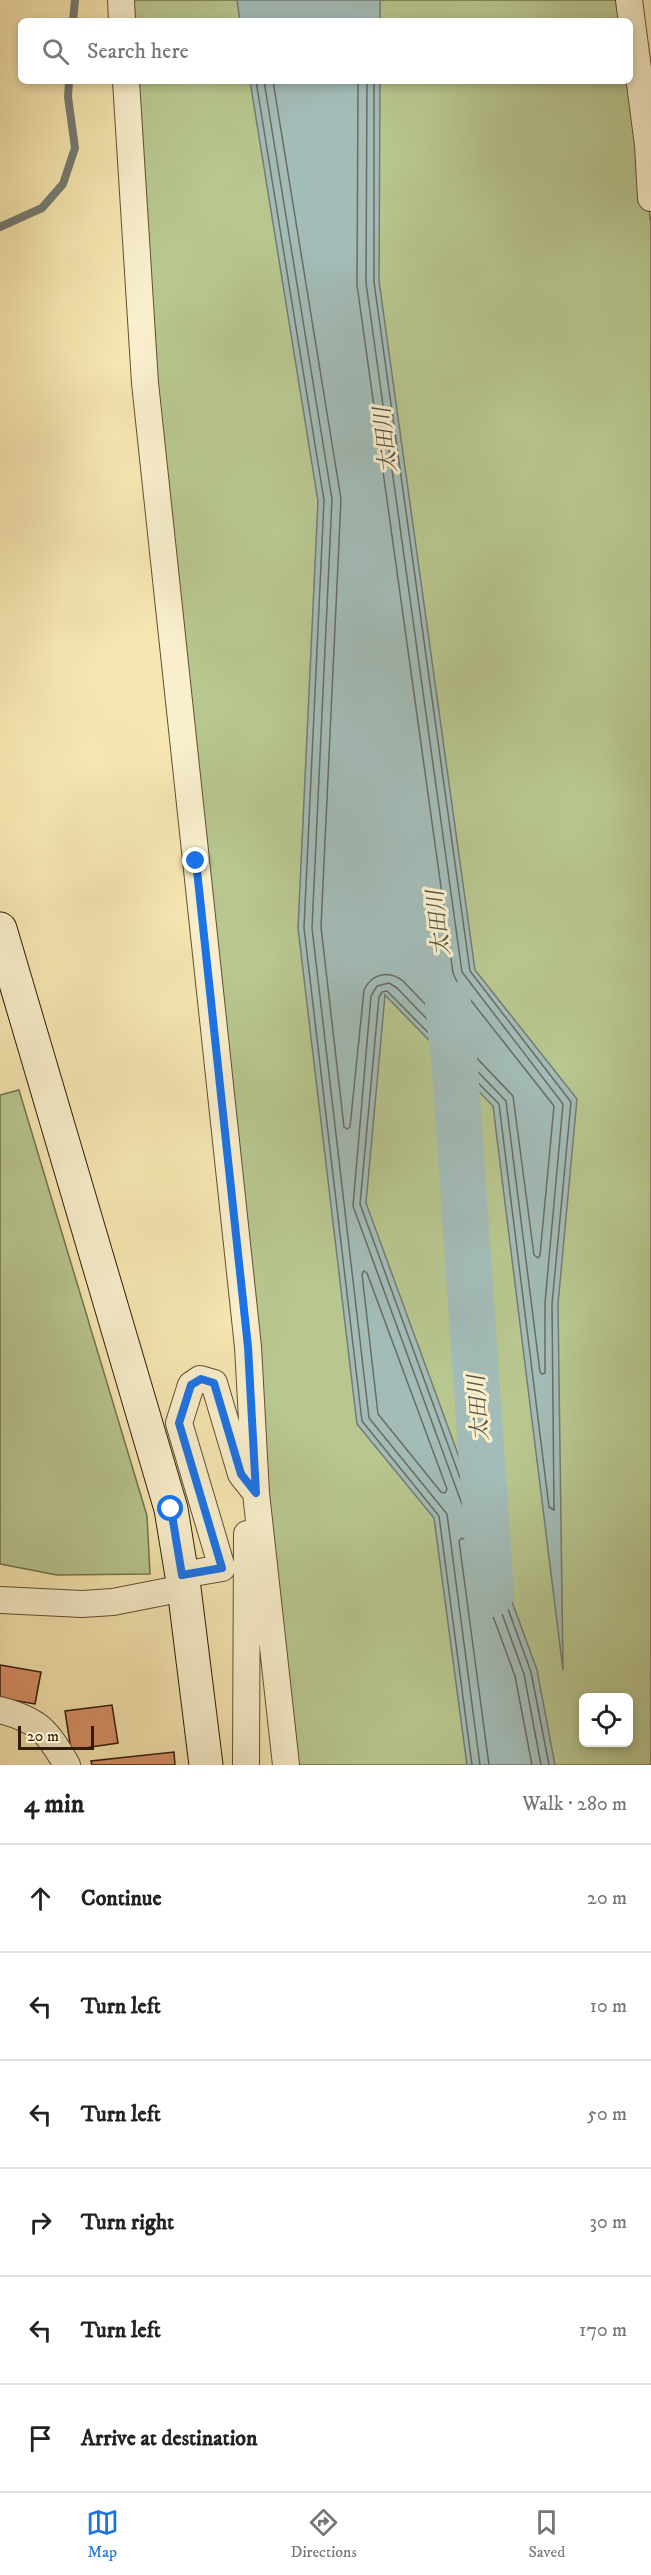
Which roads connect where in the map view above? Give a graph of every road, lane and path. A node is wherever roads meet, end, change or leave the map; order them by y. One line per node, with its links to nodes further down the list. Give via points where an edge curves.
1 (122, 0): 3 (street)
2 (629, 0): 4 (street)
3 (122, 18)
4 (632, 18)
5 (633, 29): 7 (street)
6 (126, 84): 10 (street, via 145,384 248,1347)
7 (649, 143): 8 (street)
8 (651, 198)
9 (0, 929): 11 (street, via 171,1509)
10 (256, 1493): 11 (street, via 241,1474 214,1383 201,1379 191,1385 179,1423 222,1568); 16 (street, via 247,1532); 17 (street)
11 (183, 1582): 12 (street, via 113,1602); 15 (street)
12 (0, 1600)
13 (0, 1710): 14 (street, via 25,1717 50,1736)
14 (67, 1765)
15 (206, 1765)
16 (246, 1765)
17 (286, 1765)

